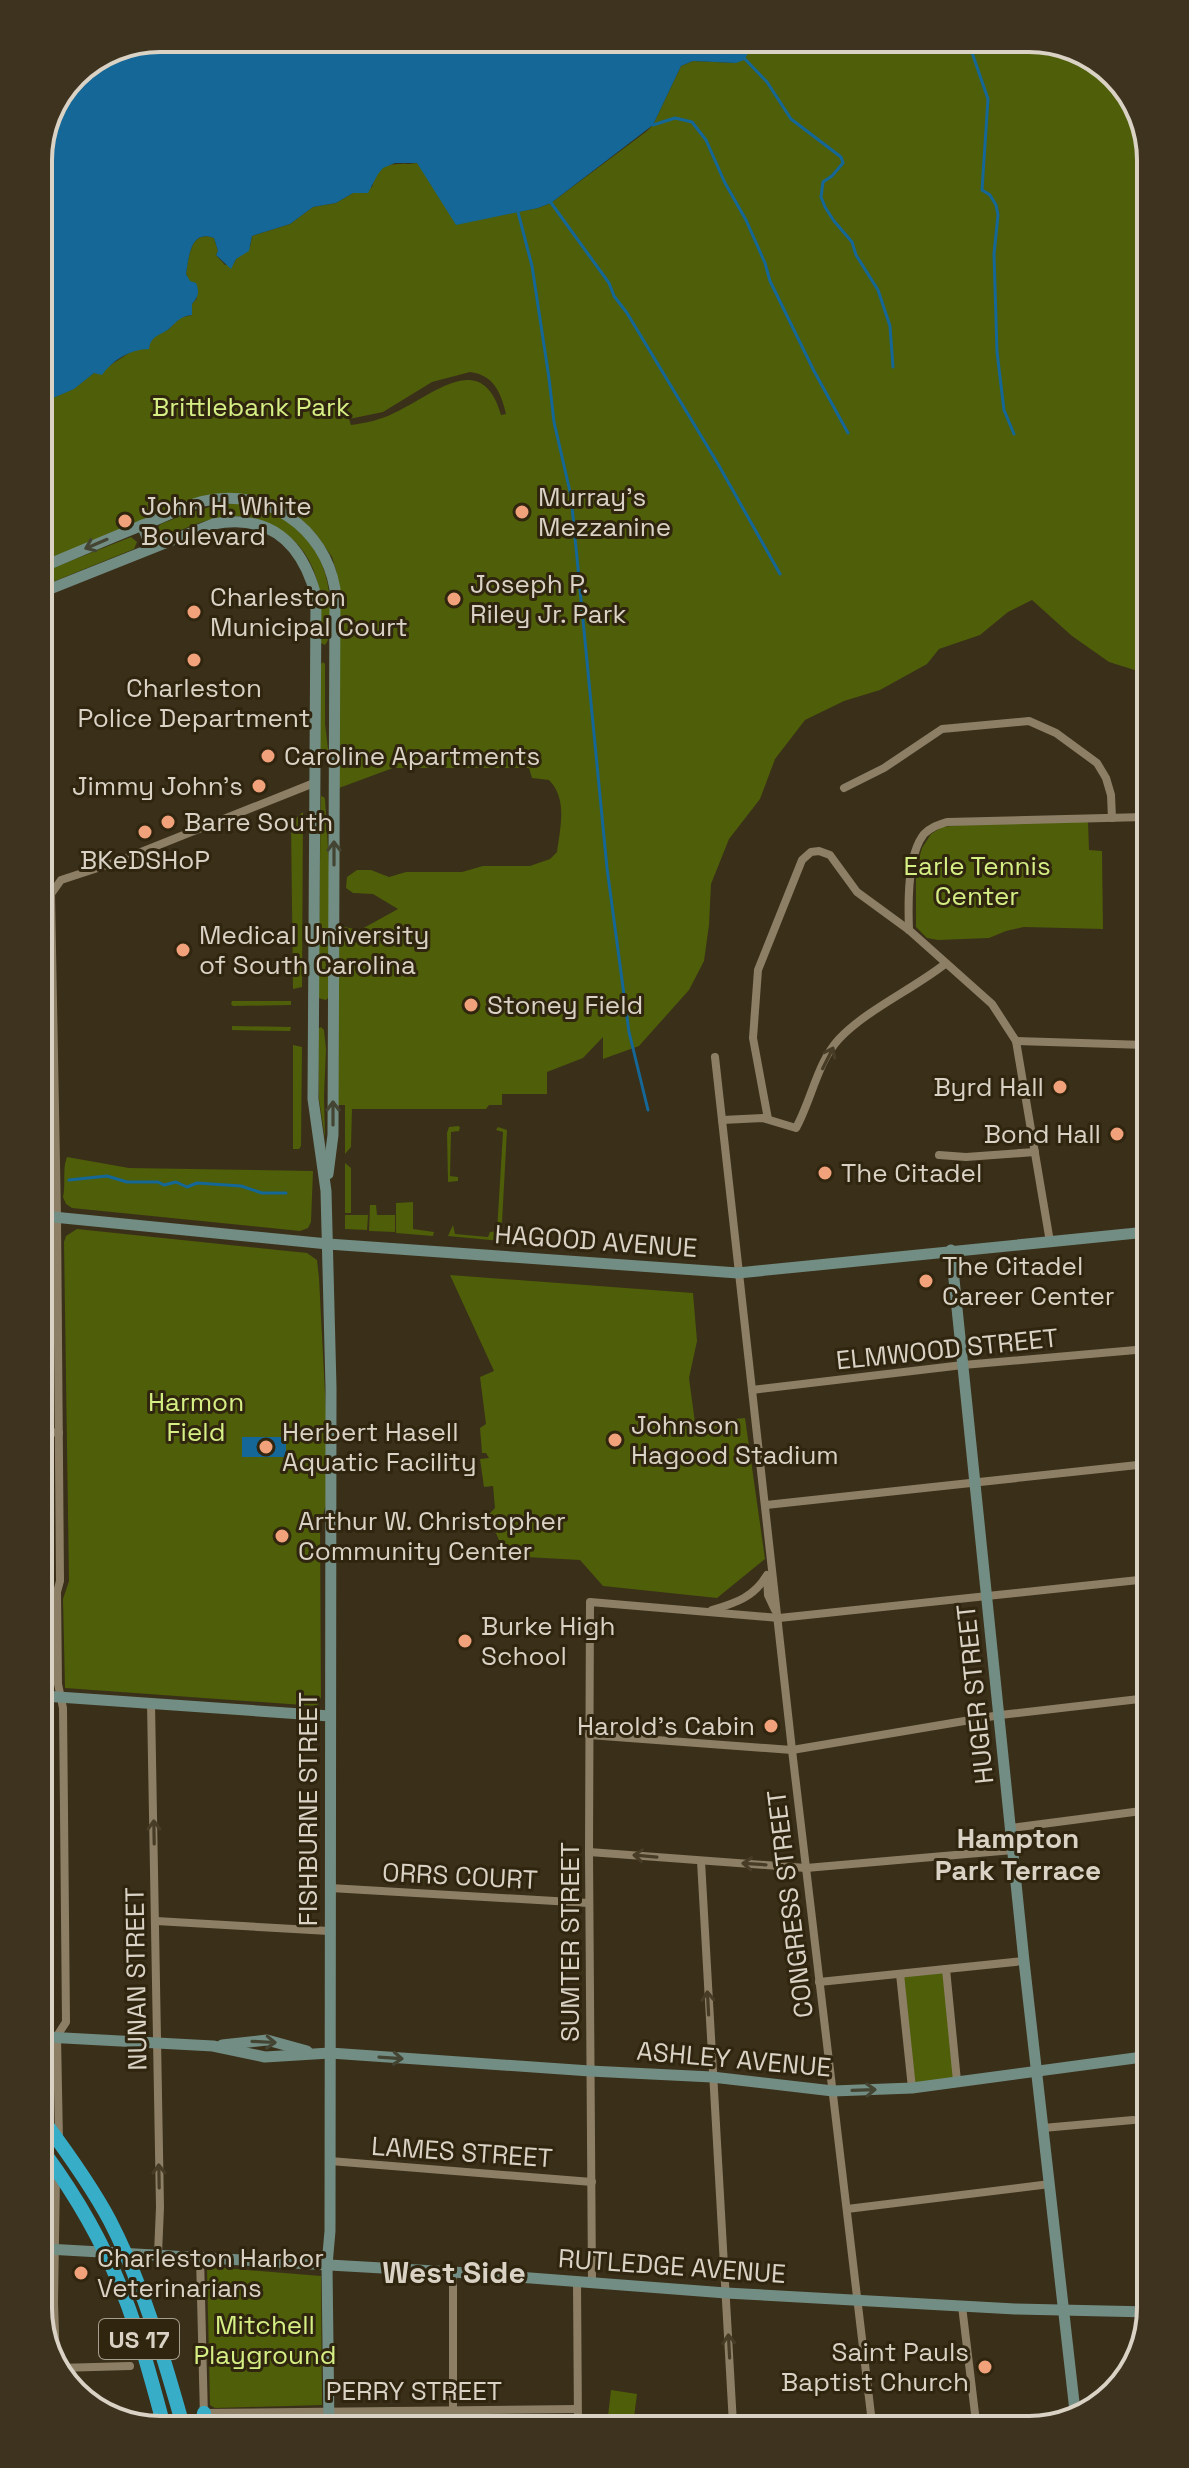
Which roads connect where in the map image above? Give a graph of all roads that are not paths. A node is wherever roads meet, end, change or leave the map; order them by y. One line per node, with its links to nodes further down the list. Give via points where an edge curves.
1 (142, 525): 2 (street); 3 (street, FISHBURNE STREET, one-way to 3); 6 (street, FISHBURNE STREET, via 223,498 259,503 293,517 319,547 333,574)
2 (151, 547): 4 (street, FISHBURNE STREET); 5 (street, FISHBURNE STREET, via 226,521 254,524 279,536 303,559 310,574 316,596)
3 (52, 563)
4 (52, 588)
5 (315, 652): 6 (street); 8 (street, FISHBURNE STREET)
6 (334, 653): 7 (street, FISHBURNE STREET)
7 (334, 767): 8 (street); 16 (street, FISHBURNE STREET, one-way to 7)
8 (314, 780): 12 (street, via 65,879); 17 (street, FISHBURNE STREET)
9 (844, 788): 11 (street, via 942,729 1029,721 1097,763 1111,795)
10 (1137, 817): 11 (street)
11 (1112, 818): 13 (street, via 947,822 932,827 914,858)
12 (52, 892)
13 (909, 930): 14 (street); 21 (street, via 857,892 830,855 811,852 802,860 758,970 753,1038)
14 (945, 964): 18 (street, via 992,1004); 21 (street, one-way to 14, via 796,1128 837,1041)
15 (52, 990): 27 (street)
16 (334, 1015): 17 (street); 25 (street, FISHBURNE STREET, one-way to 16, via 333,1135)
17 (313, 1016): 25 (street, FISHBURNE STREET, via 313,1099)
18 (1016, 1041): 19 (street); 23 (street)
19 (1137, 1045)
20 (715, 1057): 22 (street, CONGRESS STREET)
21 (768, 1119): 22 (street)
22 (722, 1120): 32 (street, CONGRESS STREET)
23 (1035, 1152): 24 (street); 29 (street)
24 (939, 1155)
25 (326, 1191): 30 (street, FISHBURNE STREET)
26 (52, 1217): 27 (street, HAGOOD AVENUE)
27 (57, 1217): 30 (street, HAGOOD AVENUE); 37 (street)
28 (1137, 1233): 29 (street, HAGOOD AVENUE)
29 (1050, 1242): 31 (street, HAGOOD AVENUE)
30 (328, 1244): 32 (street, HAGOOD AVENUE); 52 (street, FISHBURNE STREET)
31 (951, 1250): 32 (street, HAGOOD AVENUE); 34 (street, HUGER STREET)
32 (738, 1273): 35 (street, CONGRESS STREET)
33 (1137, 1350): 34 (street, ELMWOOD STREET)
34 (963, 1365): 35 (street, ELMWOOD STREET); 39 (street, HUGER STREET)
35 (752, 1390): 40 (street, CONGRESS STREET)
36 (52, 1432): 37 (street)
37 (59, 1433): 48 (street, via 60,1581 52,1591)
38 (1137, 1465): 39 (street)
39 (975, 1482): 40 (street); 44 (street, HUGER STREET)
40 (766, 1505): 41 (street, CONGRESS STREET)
41 (772, 1555): 42 (street, CONGRESS STREET); 46 (street, CONGRESS STREET)
42 (767, 1575): 45 (street, via 745,1599); 46 (street, CONGRESS STREET, via 768,1595)
43 (1137, 1580): 44 (street)
44 (987, 1596): 46 (street); 51 (street, HUGER STREET)
45 (707, 1612): 46 (street); 53 (street, SUMTER STREET, via 590,1602)
46 (779, 1618): 54 (street, CONGRESS STREET)
47 (52, 1696): 48 (street)
48 (60, 1697): 50 (street); 69 (street, via 66,2022)
49 (1137, 1699): 51 (street)
50 (151, 1703): 52 (street); 63 (street, NUNAN STREET, one-way to 50)
51 (1000, 1715): 54 (street); 56 (street, HUGER STREET)
52 (330, 1716): 61 (street, FISHBURNE STREET)
53 (589, 1735): 54 (street); 58 (street, SUMTER STREET)
54 (792, 1750): 60 (street, CONGRESS STREET)
55 (1137, 1812): 56 (street)
56 (1011, 1828): 57 (street, HUGER STREET)
57 (1013, 1850): 60 (street); 65 (street, HUGER STREET)
58 (589, 1852): 59 (street, one-way to 58); 62 (street, SUMTER STREET)
59 (701, 1861): 60 (street, one-way to 59); 77 (street, one-way to 59)
60 (806, 1868): 68 (street, CONGRESS STREET)
61 (330, 1888): 62 (street, ORRS COURT); 64 (street, FISHBURNE STREET)
62 (589, 1903): 76 (street, SUMTER STREET)
63 (156, 1921): 64 (street); 71 (street, NUNAN STREET)
64 (329, 1931): 73 (street, FISHBURNE STREET)
65 (1024, 1961): 66 (street); 75 (street, HUGER STREET)
66 (946, 1969): 67 (street); 78 (street)
67 (900, 1974): 68 (street); 79 (street)
68 (819, 1982): 80 (street, CONGRESS STREET)
69 (52, 2035)
70 (52, 2036): 71 (street, ASHLEY AVENUE)
71 (156, 2043): 73 (street, ASHLEY AVENUE, one-way to 73, via 213,2046 267,2040); 95 (street, NUNAN STREET, one-way to 71)
72 (52, 2049): 84 (street)
73 (330, 2053): 76 (street, ASHLEY AVENUE, one-way to 76); 85 (street, FISHBURNE STREET)
74 (1137, 2058): 75 (street, ASHLEY AVENUE)
75 (1038, 2070): 78 (street, ASHLEY AVENUE); 82 (street, HUGER STREET)
76 (590, 2071): 77 (street, ASHLEY AVENUE); 88 (street, SUMTER STREET)
77 (712, 2077): 80 (street, ASHLEY AVENUE); 102 (street)
78 (957, 2081): 79 (street, ASHLEY AVENUE)
79 (912, 2088): 80 (street, ASHLEY AVENUE, one-way to 79)
80 (833, 2091): 90 (street, CONGRESS STREET)
81 (1133, 2120): 82 (street)
82 (1043, 2128): 89 (street, HUGER STREET)
83 (52, 2132): 84 (highway, US 17)
84 (59, 2142): 94 (highway, US 17, via 83,2175)
85 (330, 2161): 88 (street, LAMES STREET); 97 (street, FISHBURNE STREET)
86 (52, 2163): 87 (highway, US 17)
87 (57, 2169): 91 (street); 93 (highway, US 17)
88 (592, 2182): 101 (street, SUMTER STREET)
89 (1050, 2184): 90 (street); 105 (street, HUGER STREET)
90 (847, 2209): 103 (street, CONGRESS STREET)
91 (52, 2236)
92 (52, 2249): 93 (street, RUTLEDGE AVENUE)
93 (105, 2252): 94 (street, RUTLEDGE AVENUE); 115 (highway, US 17, via 136,2326)
94 (123, 2252): 95 (street, RUTLEDGE AVENUE); 116 (highway, US 17, via 157,2337)
95 (158, 2254): 96 (street, RUTLEDGE AVENUE)
96 (200, 2257): 97 (street, RUTLEDGE AVENUE); 114 (street)
97 (327, 2265): 99 (street, RUTLEDGE AVENUE); 112 (street, FISHBURNE STREET)
98 (52, 2268): 107 (street)
99 (453, 2272): 100 (street, RUTLEDGE AVENUE); 113 (street)
100 (577, 2282): 101 (street, RUTLEDGE AVENUE); 111 (street)
101 (592, 2282): 102 (street, RUTLEDGE AVENUE)
102 (726, 2293): 103 (street, RUTLEDGE AVENUE); 121 (street, one-way to 102)
103 (857, 2301): 104 (street, RUTLEDGE AVENUE); 122 (street, CONGRESS STREET)
104 (962, 2306): 105 (street, RUTLEDGE AVENUE); 123 (street)
105 (1064, 2310): 106 (street, RUTLEDGE AVENUE); 110 (street, HUGER STREET)
106 (1137, 2312)
107 (55, 2333)
108 (69, 2366): 109 (street)
109 (130, 2366)
110 (1074, 2406)
111 (577, 2409): 113 (street, PERRY STREET); 120 (street)
112 (329, 2411): 113 (street, PERRY STREET); 114 (street, PERRY STREET); 118 (street, FISHBURNE STREET)
113 (453, 2412): 119 (street)
114 (204, 2413): 117 (highway)
115 (161, 2416)
116 (180, 2416)
117 (204, 2416)
118 (329, 2416)
119 (453, 2416)
120 (577, 2416)
121 (733, 2416)
122 (871, 2416)
123 (975, 2416)

